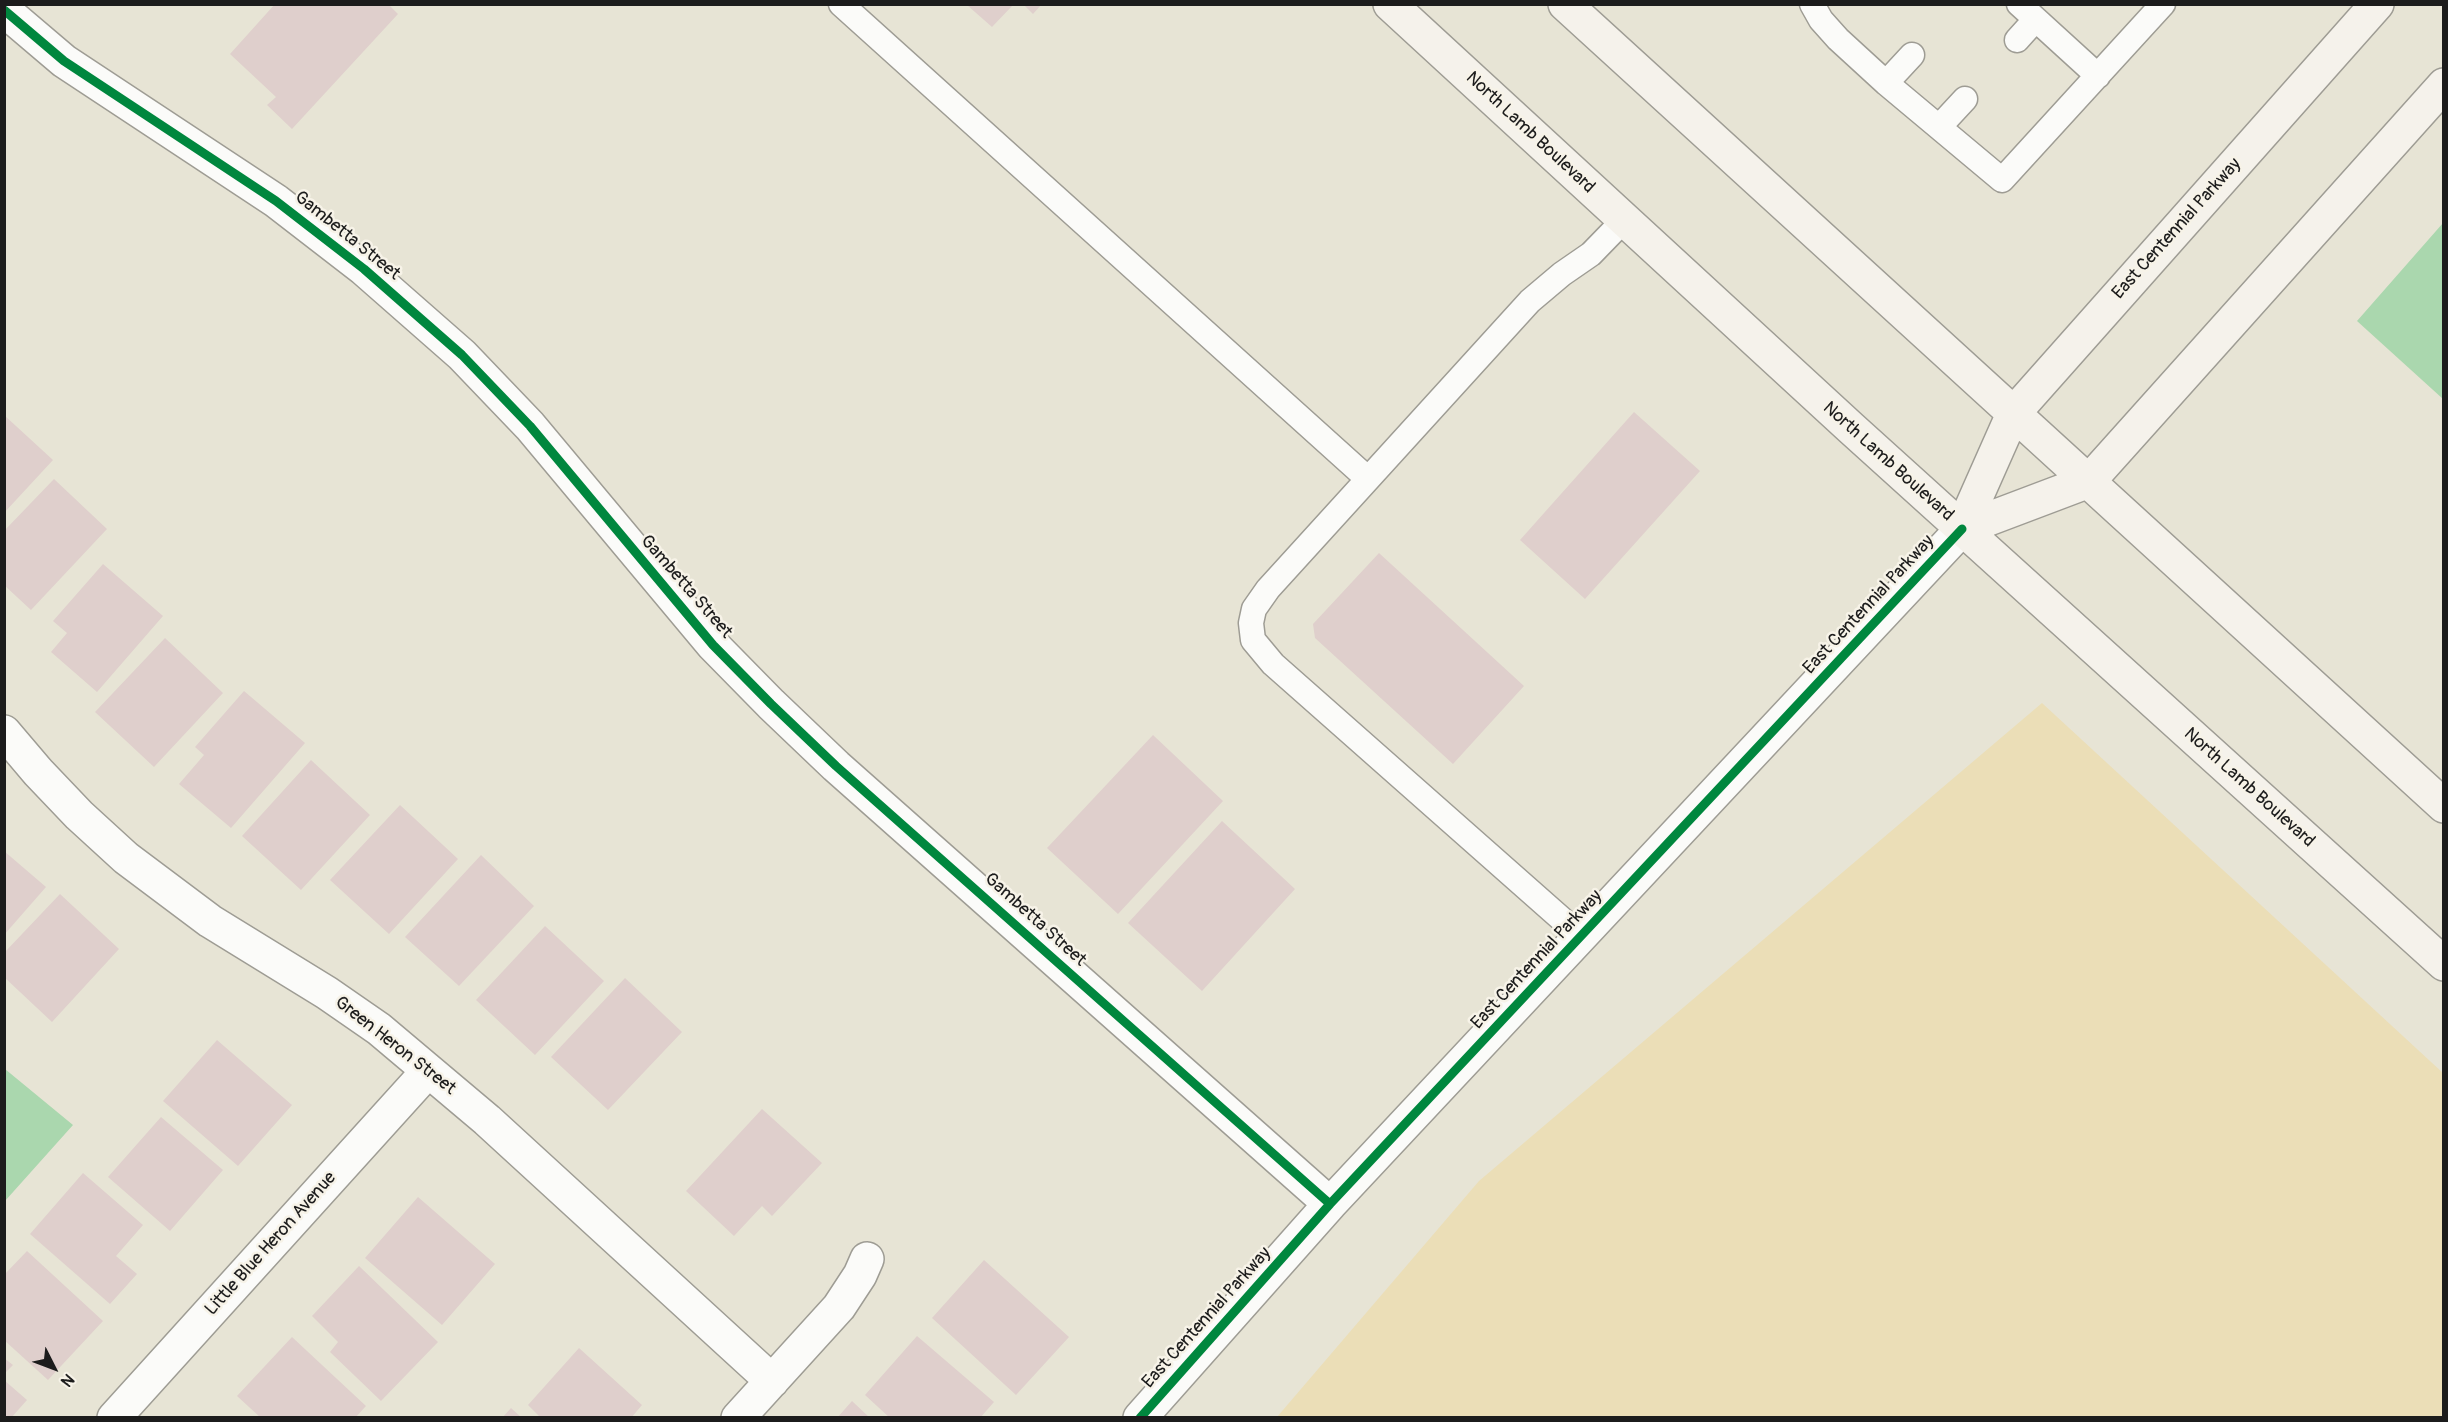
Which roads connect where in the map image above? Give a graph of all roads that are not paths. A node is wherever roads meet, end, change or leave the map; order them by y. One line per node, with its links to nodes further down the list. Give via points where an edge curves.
1 (841, 4): 18 (lane)
2 (1390, 4): 16 (main road, North Lamb Boulevard)
3 (1565, 4): 17 (main road)
4 (2163, 4): 11 (lane)
5 (2366, 8): 17 (main road, East Centennial Parkway)
6 (4, 10): 26 (street, Gambetta Street, via 64,61 276,201 364,269 462,355 530,426 713,645 771,704)
7 (1822, 10): 12 (lane, via 1838,39)
8 (2027, 12): 9 (lane); 11 (lane)
9 (2017, 40)
10 (1912, 55): 12 (lane)
11 (2098, 76): 15 (lane, via 2002,180)
12 (1886, 83): 15 (lane)
13 (2444, 85): 19 (main road, East Centennial Parkway)
14 (1965, 99): 15 (lane)
15 (1940, 127)
16 (1624, 220): 18 (lane, via 1600,246 1530,301); 20 (main road, North Lamb Boulevard)
17 (2013, 414): 19 (main road); 20 (main road, East Centennial Parkway)
18 (1368, 479): 23 (lane, via 1259,600 1251,617 1253,640 1273,664)
19 (2089, 482): 20 (main road, East Centennial Parkway); 22 (main road)
20 (1962, 529): 23 (street, East Centennial Parkway); 24 (main road, North Lamb Boulevard)
21 (4, 732): 25 (street, Green Heron Street, via 79,815 166,890 327,993 379,1029)
22 (2444, 806)
23 (1582, 938): 26 (street, East Centennial Parkway)
24 (2444, 964)
25 (428, 1071): 28 (street, Green Heron Street, via 487,1120); 29 (street, Little Blue Heron Avenue)
26 (1330, 1204): 31 (street, East Centennial Parkway)
27 (867, 1258): 28 (street, via 839,1307)
28 (772, 1381): 30 (street)
29 (114, 1418)
30 (738, 1418)
31 (1140, 1418)

